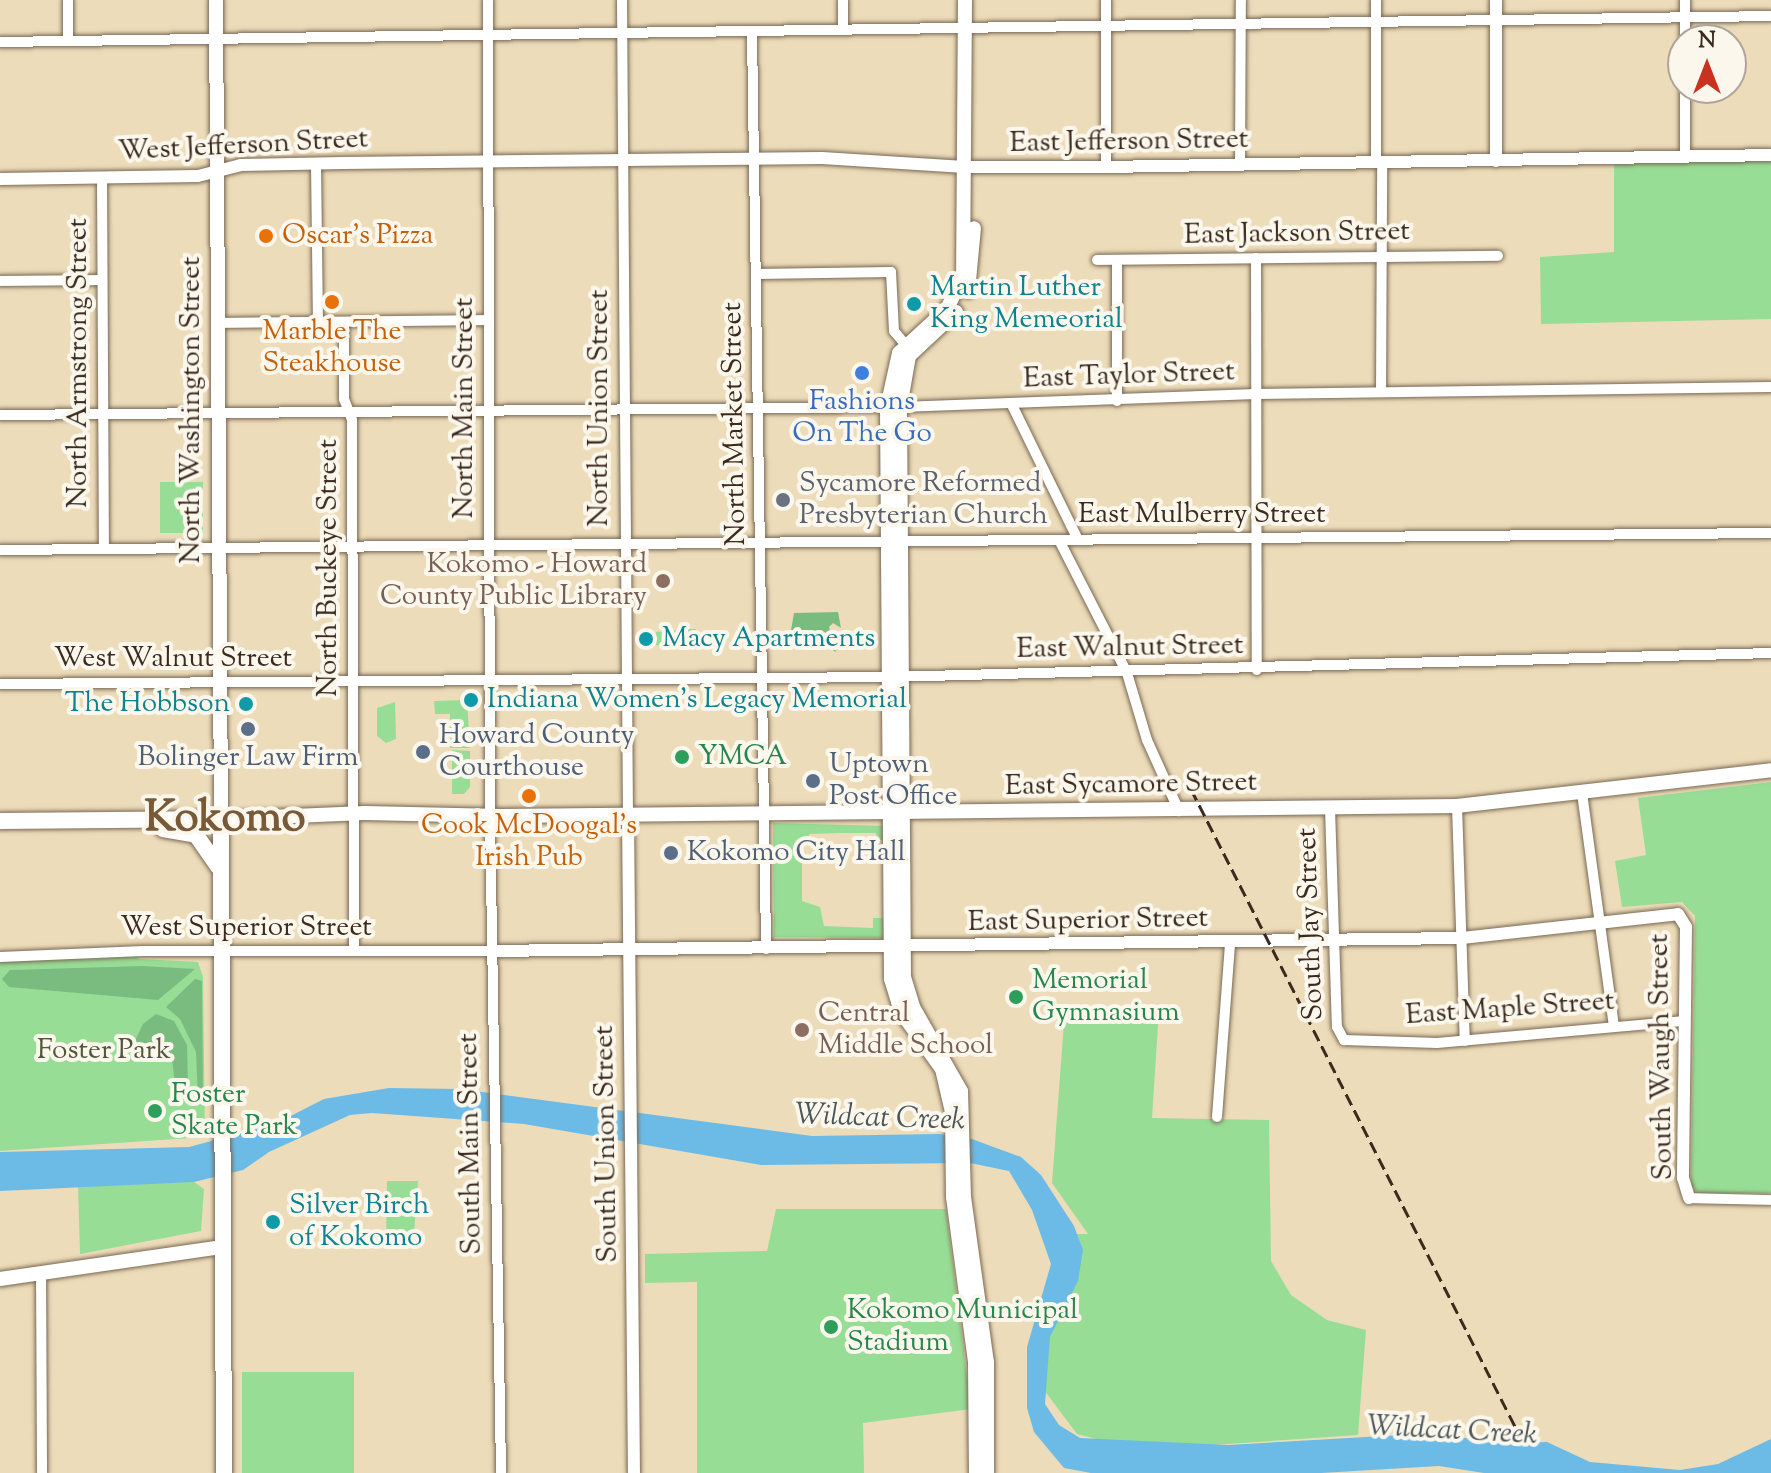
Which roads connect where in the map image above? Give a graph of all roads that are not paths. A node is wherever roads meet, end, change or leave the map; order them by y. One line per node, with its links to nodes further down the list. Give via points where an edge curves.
1 (68, 0): 26 (street)
2 (216, 0): 25 (main road, North Washington Street)
3 (488, 0): 24 (street, North Main Street)
4 (622, 0): 23 (street, North Union Street)
5 (843, 0): 21 (street)
6 (965, 0): 20 (main road)
7 (973, 0): 20 (main road)
8 (1106, 0): 19 (street)
9 (1241, 0): 18 (street)
10 (1376, 0): 16 (street)
11 (1496, 0): 15 (street)
12 (1685, 0): 14 (street)
13 (1771, 16): 14 (street)
14 (1685, 18): 15 (street); 17 (street)
15 (1496, 21): 16 (street); 33 (street)
16 (1376, 22): 18 (street); 36 (street)
17 (1685, 24)
18 (1241, 25): 19 (street); 37 (street)
19 (1106, 26): 20 (street); 39 (street)
20 (969, 28): 21 (street); 38 (main road)
21 (843, 30): 22 (street)
22 (752, 33): 23 (street); 31 (street, North Market Street)
23 (622, 34): 24 (street); 32 (street, North Union Street)
24 (488, 38): 25 (street); 34 (street, North Main Street)
25 (216, 40): 26 (street); 40 (main road, North Washington Street)
26 (68, 41): 27 (street)
27 (0, 42)
28 (1685, 104): 30 (street)
29 (1771, 155): 30 (street, East Jefferson Street)
30 (1685, 157): 33 (street, East Jefferson Street)
31 (754, 159): 32 (street, East Jefferson Street); 38 (street, East Jefferson Street); 48 (street, North Market Street)
32 (622, 160): 34 (street, East Jefferson Street); 63 (street, North Union Street)
33 (1496, 161): 36 (street, East Jefferson Street)
34 (489, 162): 35 (street, West Jefferson Street); 51 (street, North Main Street)
35 (316, 163): 40 (street, West Jefferson Street, via 241,165); 52 (street)
36 (1379, 163): 37 (street, East Jefferson Street); 43 (street)
37 (1240, 165): 39 (street, East Jefferson Street)
38 (969, 167): 39 (street, East Jefferson Street); 55 (main road, via 974,262 968,292 951,317)
39 (1106, 167)
40 (217, 172): 41 (street, West Jefferson Street); 54 (main road, North Washington Street)
41 (102, 177): 42 (street, West Jefferson Street); 49 (street, North Armstrong Street)
42 (0, 179)
43 (1382, 256): 44 (street, East Jackson Street); 45 (street, East Jackson Street); 57 (street)
44 (1498, 256)
45 (1256, 258): 47 (street, East Jackson Street); 58 (street)
46 (1097, 260): 47 (street, East Jackson Street)
47 (1117, 260): 59 (street)
48 (756, 274): 55 (street, via 891,272 894,331); 62 (street, North Market Street)
49 (102, 280): 50 (street); 67 (street, North Armstrong Street)
50 (0, 281)
51 (488, 320): 53 (street); 64 (street, North Main Street)
52 (318, 322): 53 (street); 54 (street)
53 (344, 322): 65 (street, North Buckeye Street, via 344,399)
54 (217, 323): 66 (main road, North Washington Street)
55 (908, 349): 61 (main road, via 891,376)
56 (1771, 387): 57 (street, East Taylor Street)
57 (1381, 392): 58 (street, East Taylor Street)
58 (1256, 394): 59 (street, East Taylor Street); 70 (street)
59 (1117, 401): 60 (street, East Taylor Street)
60 (1012, 405): 61 (street, East Taylor Street); 72 (street)
61 (894, 407): 62 (street, East Taylor Street); 73 (main road)
62 (759, 408): 63 (street, East Taylor Street); 74 (street, North Market Street)
63 (625, 409): 64 (street, East Taylor Street); 75 (street, North Union Street)
64 (489, 410): 65 (street, East Taylor Street); 76 (street, North Main Street)
65 (349, 411): 66 (street, East Taylor Street); 77 (street, North Buckeye Street)
66 (218, 412): 67 (street, East Taylor Street); 78 (main road, North Washington Street)
67 (104, 414): 68 (street, East Taylor Street); 79 (street, North Armstrong Street)
68 (0, 415)
69 (1771, 533): 70 (street, East Mulberry Street)
70 (1256, 539): 72 (street, East Mulberry Street); 82 (street)
71 (1059, 540): 72 (street, East Mulberry Street); 73 (street, East Mulberry Street); 83 (street)
72 (1078, 540)
73 (895, 541): 74 (street, East Mulberry Street); 84 (main road)
74 (761, 542): 75 (street, East Mulberry Street); 85 (street, North Market Street)
75 (625, 543): 76 (street, East Mulberry Street); 86 (street, North Union Street)
76 (490, 545): 77 (street, East Mulberry Street); 89 (street, North Main Street)
77 (353, 546): 78 (street, East Mulberry Street); 88 (street, North Buckeye Street)
78 (219, 547): 79 (street, East Mulberry Street); 87 (main road, North Washington Street)
79 (104, 549): 80 (street, East Mulberry Street)
80 (0, 550)
81 (1771, 653): 82 (street, East Walnut Street)
82 (1257, 670): 83 (street, East Walnut Street)
83 (1127, 673): 84 (street, East Walnut Street); 95 (street, via 1147,740)
84 (896, 677): 85 (street, East Walnut Street); 96 (main road)
85 (762, 678): 86 (street, East Walnut Street); 99 (street, North Market Street)
86 (627, 679): 89 (street, East Walnut Street); 98 (street, North Union Street)
87 (220, 682): 88 (street, West Walnut Street); 90 (street, West Walnut Street); 101 (main road, North Washington Street)
88 (354, 682): 89 (street, West Walnut Street); 100 (street, North Buckeye Street)
89 (489, 682): 97 (street, North Main Street)
90 (0, 684)
91 (1771, 770): 92 (main road, East Sycamore Street)
92 (1582, 793): 93 (main road, East Sycamore Street); 106 (street)
93 (1457, 806): 94 (main road, East Sycamore Street); 107 (street)
94 (1330, 808): 95 (main road, East Sycamore Street); 108 (street, South Jay Street)
95 (1179, 811): 96 (main road, East Sycamore Street)
96 (897, 814): 99 (main road, East Sycamore Street); 110 (main road)
97 (490, 815): 98 (main road, East Sycamore Street); 100 (main road, East Sycamore Street); 115 (street, South Main Street)
98 (628, 815): 99 (main road, East Sycamore Street); 112 (street, South Union Street)
99 (764, 815): 111 (street, North Market Street)
100 (355, 816): 101 (main road, East Sycamore Street); 114 (street, North Buckeye Street)
101 (221, 819): 103 (main road); 104 (main road)
102 (0, 821): 103 (main road)
103 (102, 821): 104 (main road, via 192,833)
104 (221, 870): 113 (main road)
105 (1683, 917): 106 (street, East Superior Street); 117 (street, South Waugh Street)
106 (1599, 922): 107 (street, East Superior Street); 118 (street)
107 (1462, 938): 108 (street, East Superior Street); 120 (street)
108 (1334, 941): 109 (street, East Superior Street); 119 (street, South Jay Street)
109 (1230, 943): 110 (street, East Superior Street); 121 (street)
110 (898, 948): 111 (street, East Superior Street); 122 (main road, via 896,1000 942,1069 958,1112)
111 (766, 949): 112 (street, East Superior Street)
112 (629, 950): 115 (street, East Superior Street); 131 (street, South Union Street)
113 (220, 951): 114 (street, West Superior Street); 116 (street, West Superior Street); 125 (main road)
114 (354, 951): 115 (street, West Superior Street)
115 (492, 951): 130 (street, South Main Street)
116 (0, 957)
117 (1685, 1021): 118 (street, East Maple Street); 123 (street, South Waugh Street, via 1683,1178)
118 (1614, 1026): 120 (street, East Maple Street)
119 (1341, 1037): 120 (street, East Maple Street, via 1356,1043)
120 (1465, 1041)
121 (1217, 1117)
122 (958, 1192): 132 (main road, via 975,1362); 133 (main road, via 987,1362)
123 (1689, 1198): 124 (street)
124 (1771, 1200)
125 (223, 1247): 126 (main road); 129 (main road)
126 (41, 1273): 127 (main road); 128 (street)
127 (0, 1279)
128 (42, 1473)
129 (224, 1473)
130 (501, 1473)
131 (634, 1473)
132 (976, 1473)
133 (987, 1473)

